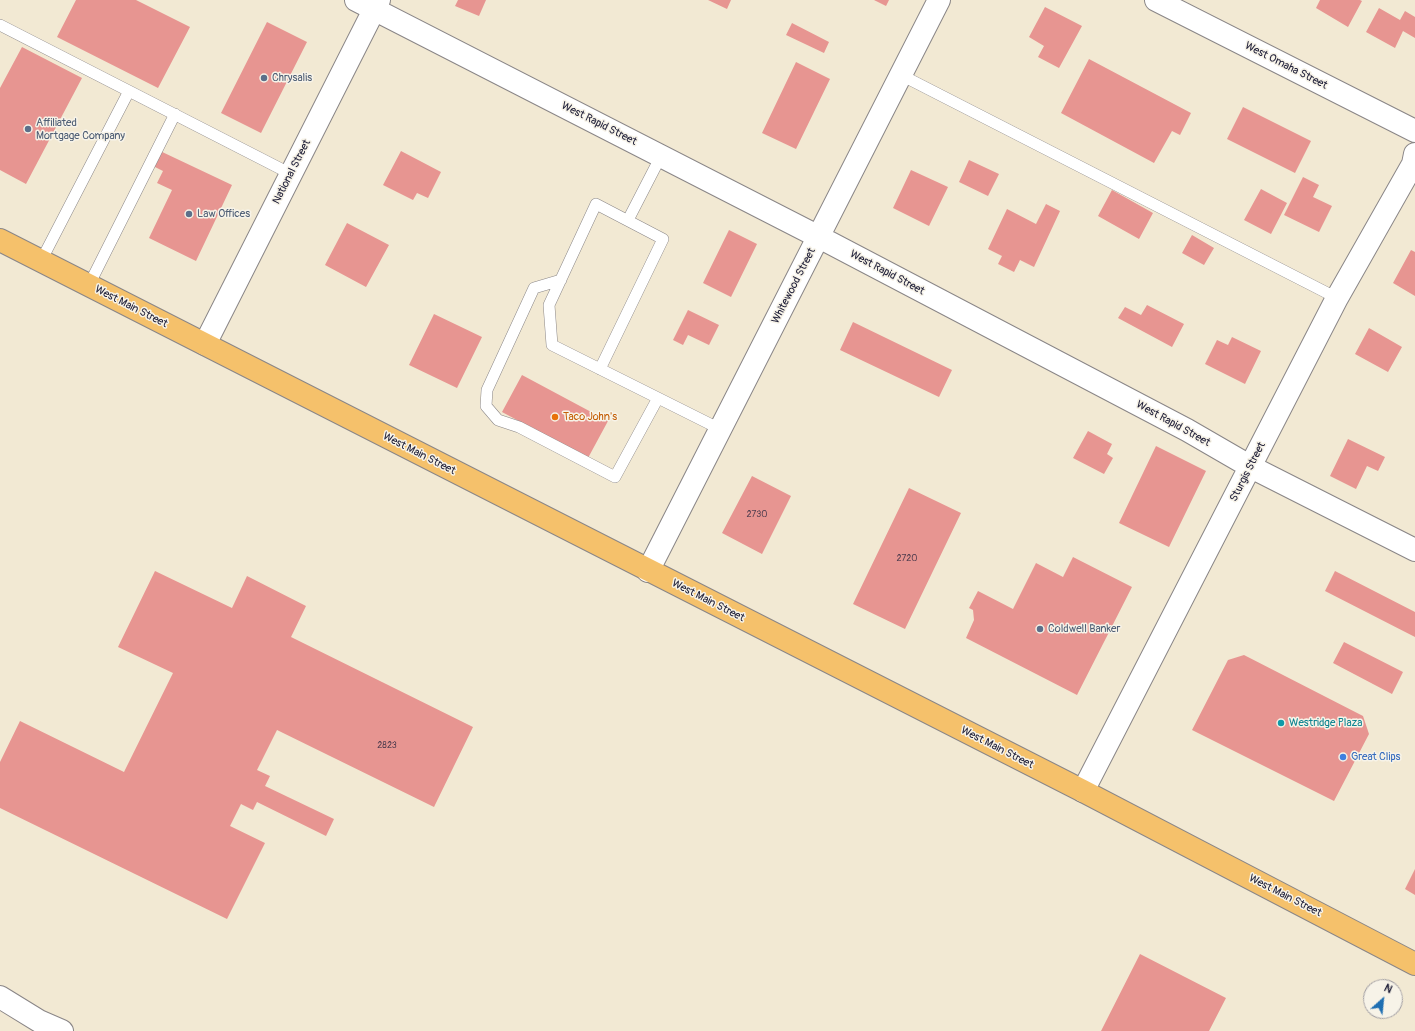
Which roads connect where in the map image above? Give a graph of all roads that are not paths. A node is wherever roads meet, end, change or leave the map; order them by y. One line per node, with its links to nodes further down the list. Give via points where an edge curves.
1 (938, 0): 5 (street, Whitewood Street)
2 (1156, 0): 8 (street, West Omaha Street)
3 (370, 3): 10 (street, West Rapid Street); 11 (street, National Street)
4 (0, 24): 6 (lane)
5 (901, 75): 13 (street, Whitewood Street); 18 (lane)
6 (129, 91): 7 (lane); 15 (lane)
7 (174, 114): 11 (lane); 17 (lane)
8 (1412, 133)
9 (1415, 154): 18 (street, Sturgis Street, via 1413,164)
10 (660, 156): 12 (lane); 13 (street, West Rapid Street)
11 (291, 174): 19 (street, National Street)
12 (628, 220): 16 (lane, via 596,204); 20 (lane, via 663,239)
13 (818, 237): 22 (street, Whitewood Street); 23 (street, West Rapid Street, via 1187,430)
14 (0, 240): 15 (main road, West Main Street)
15 (41, 261): 17 (main road, West Main Street)
16 (561, 280): 20 (lane, via 549,305 552,345); 21 (lane, via 534,288 486,390 486,406 498,420 519,427 615,477)
17 (89, 285): 19 (main road, West Main Street)
18 (1337, 298): 23 (street, Sturgis Street)
19 (205, 344): 25 (main road, West Main Street)
20 (600, 369): 21 (lane)
21 (658, 398): 22 (lane)
22 (720, 429): 25 (street, Whitewood Street)
23 (1251, 467): 24 (street, West Rapid Street); 26 (street, Sturgis Street)
24 (1415, 550)
25 (648, 571): 26 (main road, West Main Street)
26 (1083, 792): 27 (main road, West Main Street)
27 (1415, 964)
28 (0, 996): 29 (street, via 39,1021)
29 (62, 1031)

